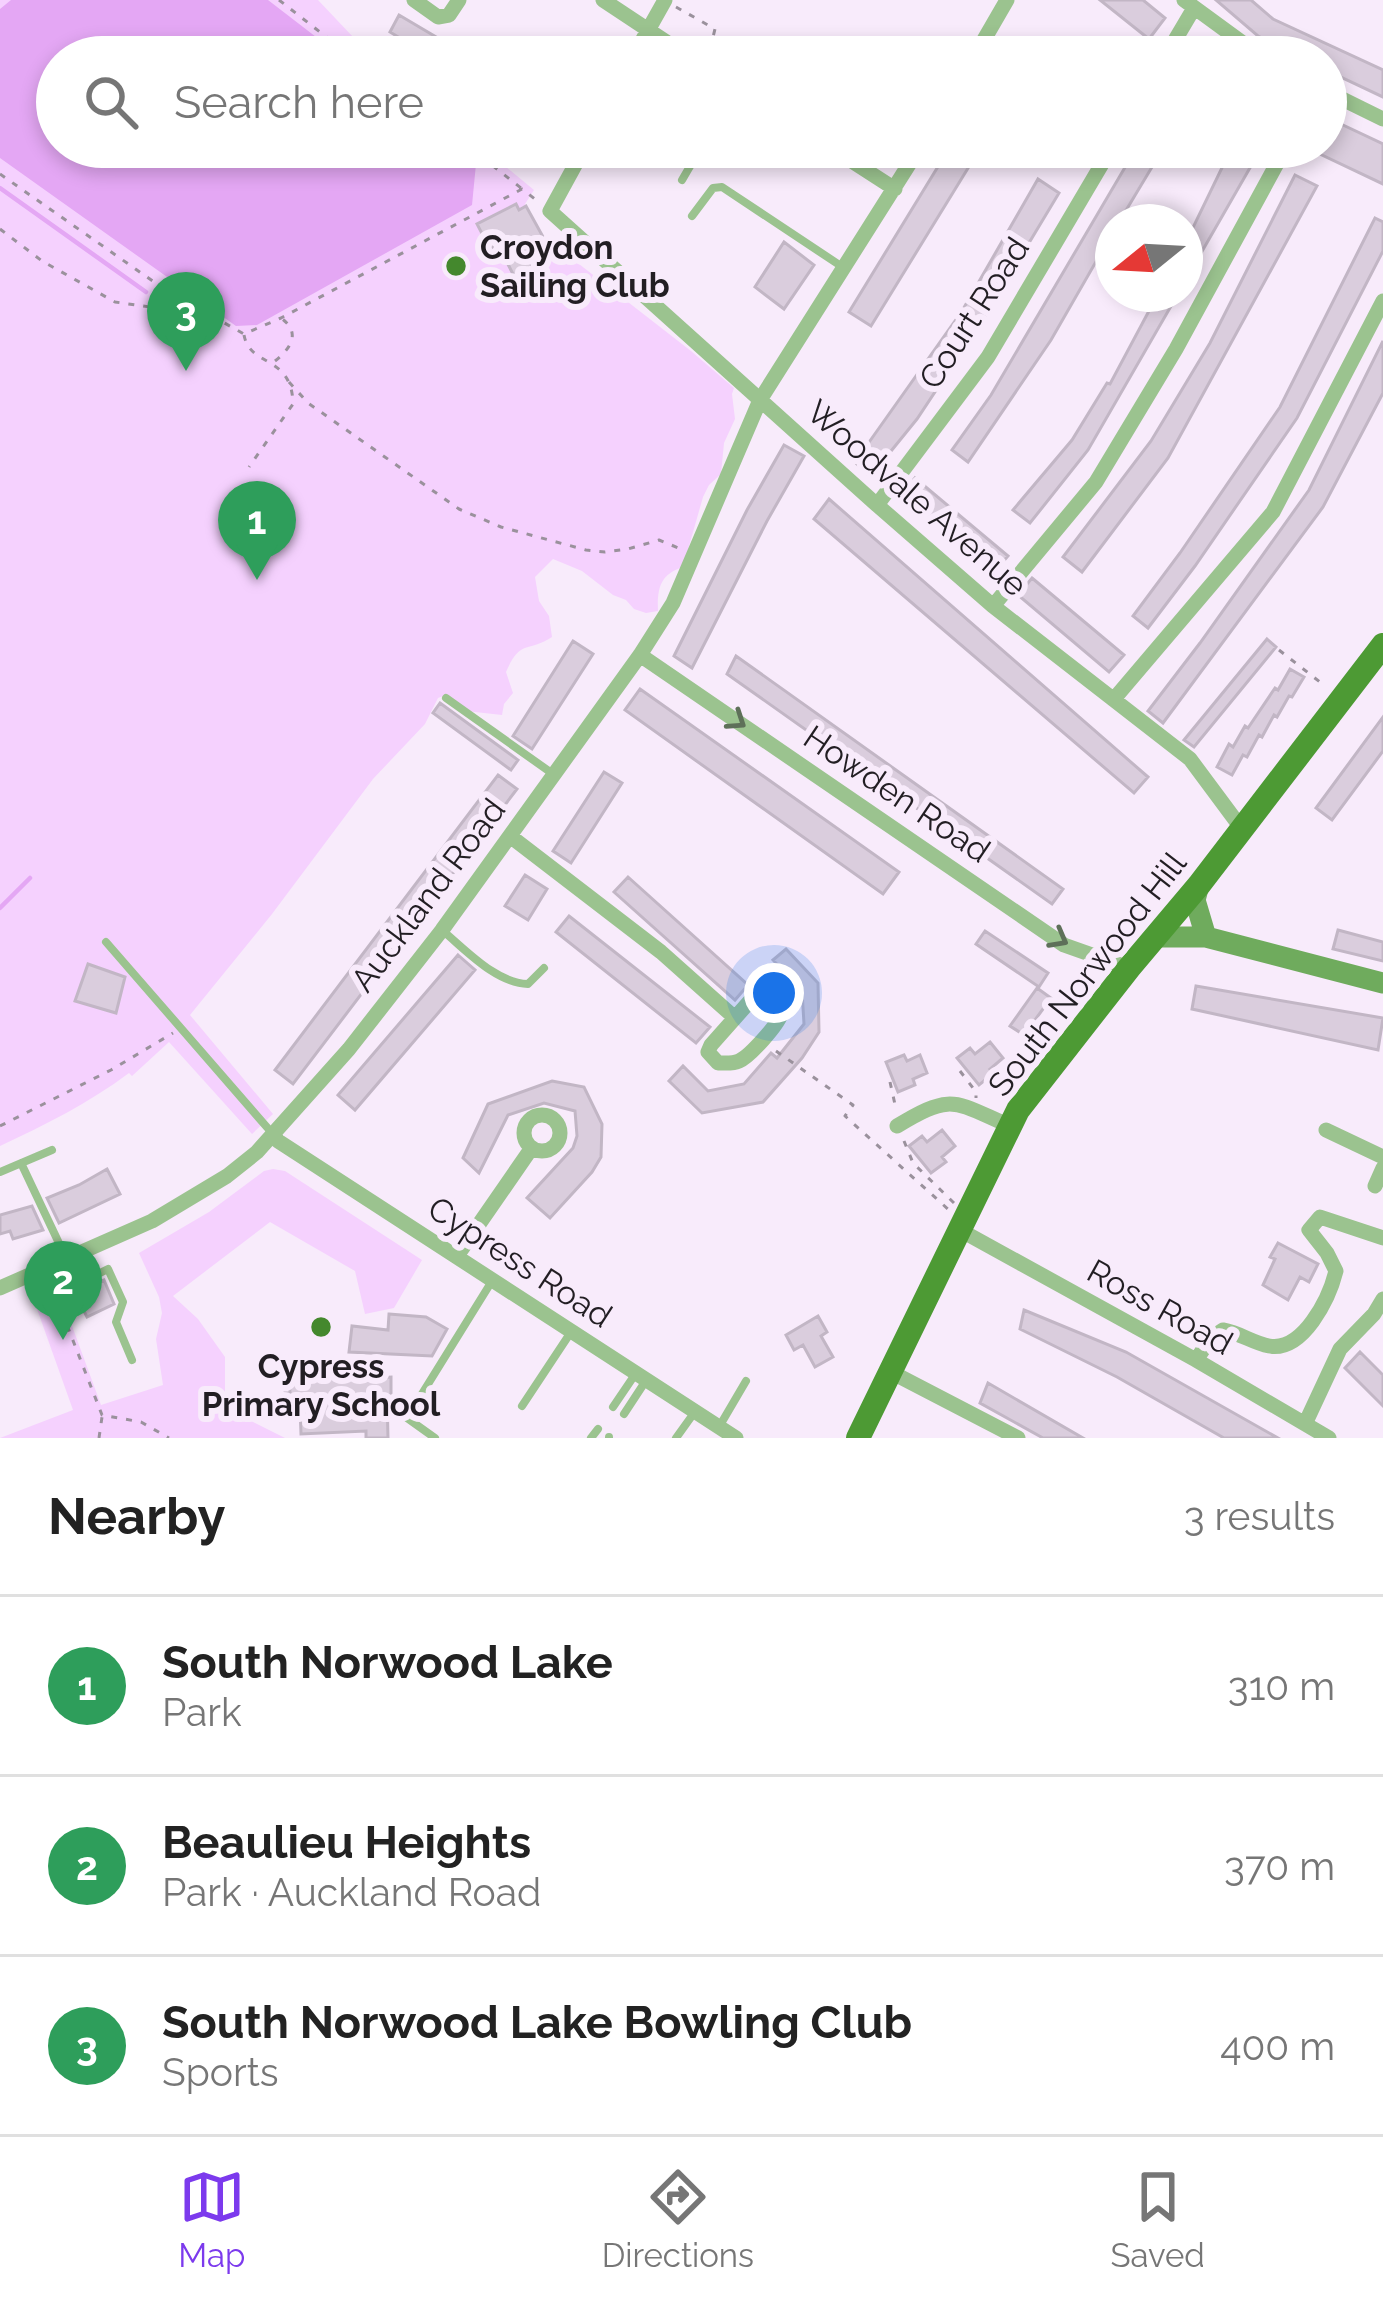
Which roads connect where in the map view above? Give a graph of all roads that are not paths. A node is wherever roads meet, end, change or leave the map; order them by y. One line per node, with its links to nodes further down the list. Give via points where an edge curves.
1 (414, 0): 2 (street, via 438,17)
2 (459, 0)
3 (603, 0): 7 (street)
4 (664, 0): 7 (street)
5 (1006, 0): 10 (street)
6 (1189, 4): 11 (street); 12 (street)
7 (647, 30): 8 (street); 9 (street)
8 (644, 36)
9 (656, 36)
10 (986, 36)
11 (1175, 36)
12 (1233, 36)
13 (1347, 101): 14 (street)
14 (1383, 119)
15 (574, 168): 26 (street, Woodvale Avenue, via 550,211)
16 (689, 168): 21 (lane)
17 (862, 168): 22 (street)
18 (908, 168): 22 (street, Auckland Road)
19 (1100, 168): 27 (street, Court Road, via 988,357)
20 (1275, 168): 28 (street, via 1096,482)
21 (682, 180)
22 (895, 189): 24 (street, Auckland Road)
23 (692, 216): 24 (lane, via 713,188 722,188)
24 (845, 268): 26 (street, Auckland Road)
25 (1383, 301): 32 (street, via 1273,512)
26 (760, 400): 27 (street, Woodvale Avenue); 30 (street, Auckland Road, via 674,603)
27 (877, 506): 28 (street, Woodvale Avenue)
28 (994, 606): 32 (street, Woodvale Avenue)
29 (1383, 645): 34 (main road, South Norwood Hill)
30 (640, 655): 33 (street, Auckland Road); 42 (street, Howden Road, one-way to 42, via 1064,945)
31 (446, 698): 33 (lane)
32 (1114, 700): 34 (street, Woodvale Avenue, via 1190,759)
33 (554, 775): 35 (street, Auckland Road)
34 (1242, 829): 36 (main road, South Norwood Hill)
35 (510, 836): 37 (street, Auckland Road); 44 (street)
36 (1198, 885): 38 (main road, South Norwood Hill); 39 (main road)
37 (442, 930): 41 (lane, via 506,980 525,985); 48 (street, Auckland Road)
38 (1158, 937): 39 (main road); 42 (main road, South Norwood Hill)
39 (1206, 937): 43 (main road)
40 (106, 942): 48 (lane)
41 (544, 968)
42 (1129, 968): 46 (main road, South Norwood Hill)
43 (1383, 983)
44 (734, 1017): 44 (street, via 766,987 777,989 781,1014 761,1040 740,1061 718,1063 708,1052)
45 (897, 1126): 46 (street, via 944,1102)
46 (1010, 1126): 56 (main road, South Norwood Hill)
47 (1326, 1130): 51 (street)
48 (272, 1134): 58 (street, Cypress Road); 59 (street, Auckland Road, via 183,1204)
49 (531, 1149): 58 (street)
50 (52, 1150): 52 (lane)
51 (1383, 1157)
52 (21, 1163): 54 (lane); 59 (lane)
53 (1383, 1168): 55 (street)
54 (0, 1172)
55 (1375, 1186)
56 (963, 1223): 65 (street, Ross Road); 66 (main road, South Norwood Hill)
57 (1383, 1238): 65 (street, via 1320,1217 1309,1230 1336,1271 1299,1339 1263,1346 1223,1330)
58 (457, 1256): 60 (street, Cypress Road)
59 (68, 1259): 61 (street, Auckland Road); 64 (lane, via 80,1283 108,1269 123,1302 116,1322)
60 (493, 1280): 63 (street, Cypress Road); 76 (lane, via 407,1418)
61 (0, 1288)
62 (1383, 1299): 73 (street, via 1340,1349)
63 (571, 1332): 67 (street, Cypress Road); 69 (lane)
64 (132, 1360)
65 (1196, 1360): 73 (street, Ross Road)
66 (889, 1371): 80 (main road, South Norwood Hill); 81 (street)
67 (640, 1378): 70 (lane); 71 (street, Cypress Road); 72 (lane)
68 (746, 1381): 74 (lane)
69 (522, 1406)
70 (614, 1408)
71 (694, 1412): 74 (street, Cypress Road); 78 (lane)
72 (624, 1414)
73 (1305, 1424): 82 (street, Ross Road)
74 (718, 1428): 79 (street, Cypress Road)
75 (598, 1429): 77 (lane)
76 (435, 1438)
77 (591, 1438)
78 (676, 1438)
79 (736, 1438)
80 (858, 1438)
81 (1018, 1438)
82 (1329, 1438)

